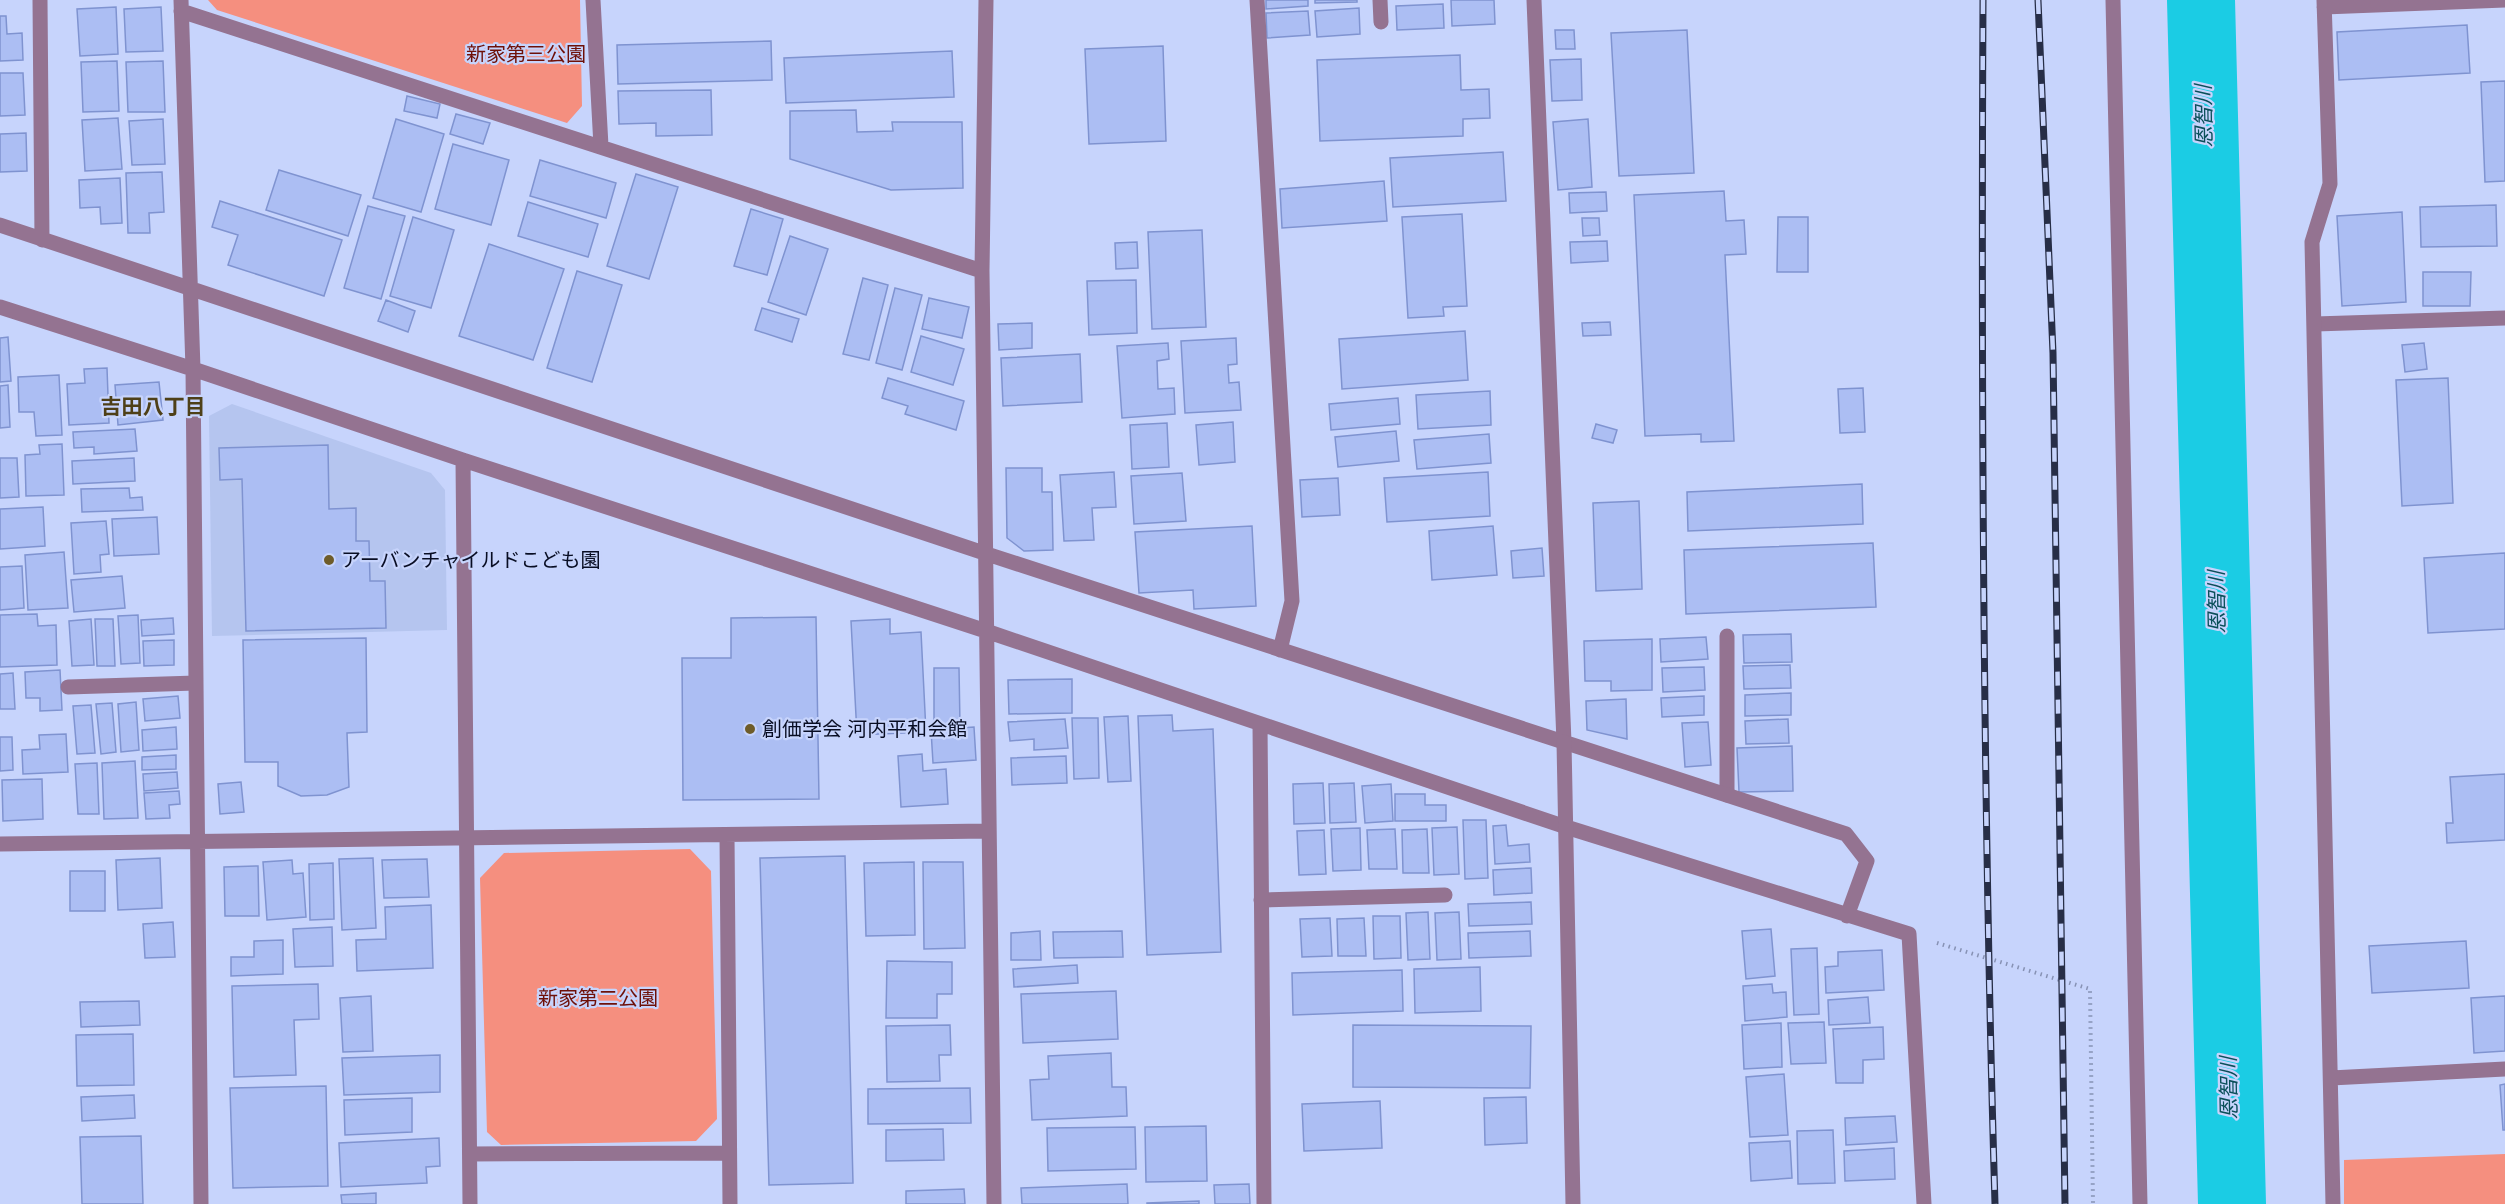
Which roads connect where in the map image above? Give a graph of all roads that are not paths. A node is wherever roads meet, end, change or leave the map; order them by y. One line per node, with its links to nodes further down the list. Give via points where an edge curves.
1 (40, 0): 14 (street)
2 (593, 0): 12 (street)
3 (987, 0): 15 (street)
4 (1257, 0): 25 (street, via 1292,601)
5 (1380, 0): 11 (street)
6 (1534, 0): 29 (street)
7 (2113, 0): 51 (street)
8 (2505, 0): 9 (street)
9 (2324, 3): 19 (street, via 2330,184 2312,242)
10 (181, 5): 12 (street); 16 (street)
11 (1381, 22)
12 (601, 146): 15 (street)
13 (0, 225): 14 (street)
14 (42, 240): 16 (street)
15 (981, 271): 22 (street)
16 (189, 290): 20 (street); 22 (street)
17 (0, 308): 20 (street)
18 (2505, 318): 19 (street)
19 (2315, 324): 41 (street)
20 (193, 369): 21 (street); 26 (street)
21 (463, 460): 23 (street); 34 (street)
22 (987, 554): 23 (street); 25 (street)
23 (986, 631): 28 (street); 32 (street)
24 (1726, 636): 30 (street)
25 (1281, 650): 29 (street)
26 (196, 683): 27 (street); 35 (street)
27 (68, 687)
28 (1260, 724): 31 (street); 38 (street)
29 (1564, 742): 30 (street); 31 (street)
30 (1727, 795): 39 (street, via 1846,834 1868,861)
31 (1566, 827): 39 (street); 49 (street)
32 (988, 831): 33 (street); 47 (street)
33 (727, 835): 34 (street); 43 (street)
34 (467, 837): 35 (street); 42 (street)
35 (199, 842): 36 (street); 44 (street)
36 (0, 844)
37 (1445, 895): 38 (street)
38 (1262, 900): 48 (street)
39 (1847, 916): 50 (street, via 1909,934)
40 (2505, 1069): 41 (street)
41 (2331, 1078): 52 (street)
42 (470, 1154): 43 (street); 45 (street)
43 (729, 1154): 46 (street)
44 (201, 1204)
45 (470, 1204)
46 (730, 1204)
47 (994, 1204)
48 (1264, 1204)
49 (1573, 1204)
50 (1924, 1204)
51 (2140, 1204)
52 (2333, 1204)

